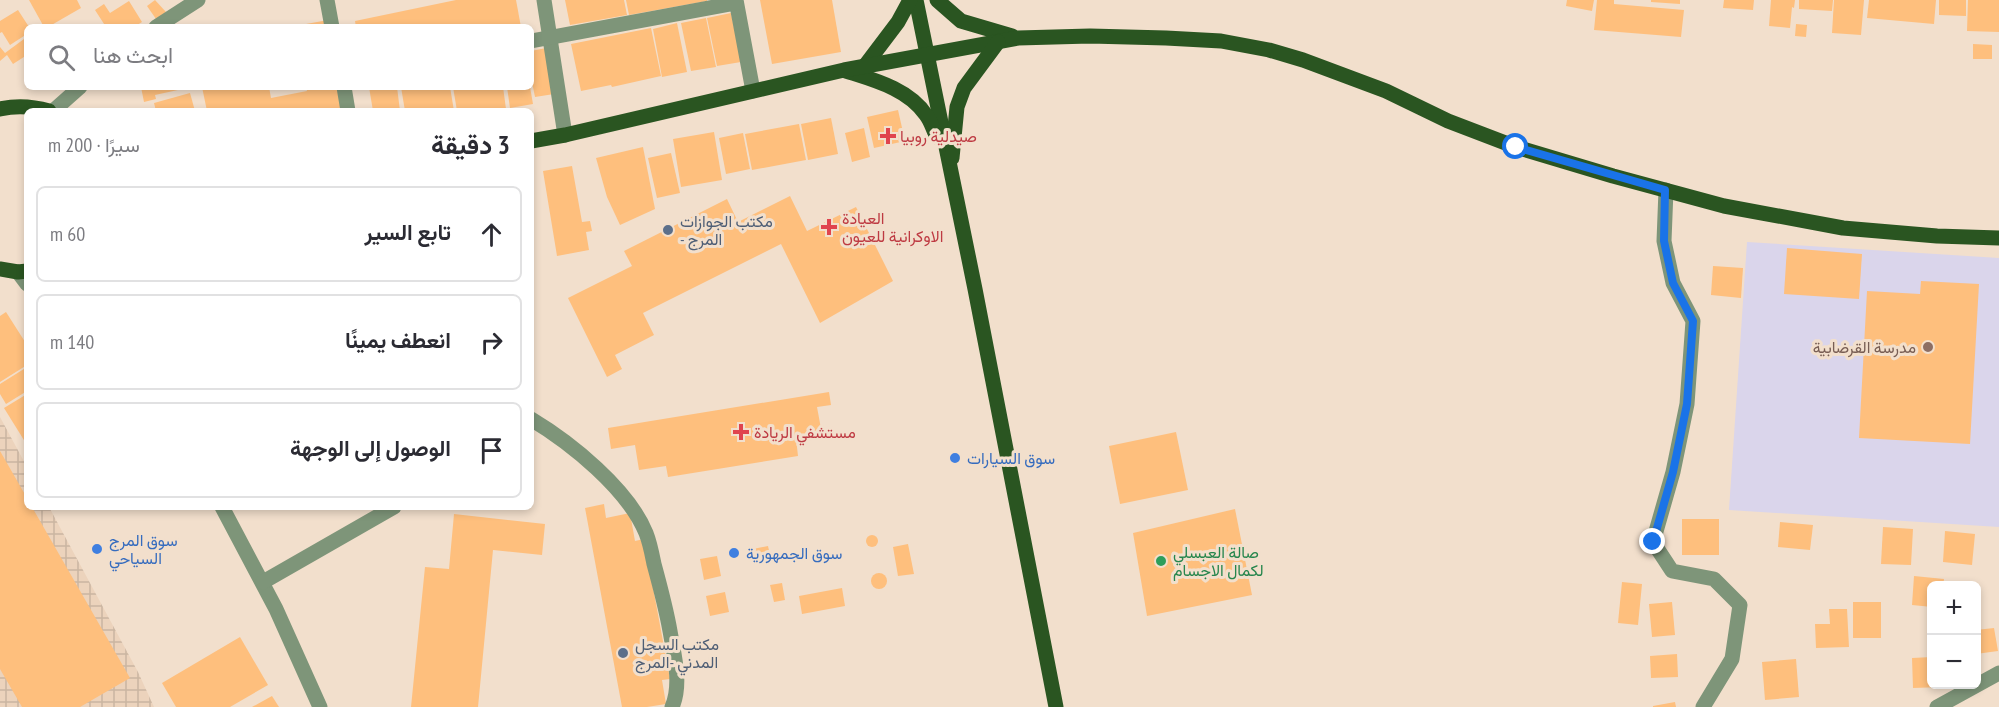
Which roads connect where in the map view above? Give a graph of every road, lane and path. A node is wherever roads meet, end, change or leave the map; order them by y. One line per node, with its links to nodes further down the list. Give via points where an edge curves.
1 (198, 0): 8 (street)
2 (328, 0): 9 (street)
3 (544, 0): 10 (street)
4 (910, 0): 15 (main road)
5 (916, 0): 14 (main road)
6 (937, 0): 11 (main road, via 961,21)
7 (736, 2): 10 (street); 19 (street)
8 (161, 24)
9 (332, 24)
10 (550, 37): 12 (street); 24 (street)
11 (1018, 38): 13 (main road); 28 (main road, via 1166,38 1221,41 1269,50 1386,91 1448,121 1516,147)
12 (534, 40)
13 (998, 42): 14 (main road); 27 (main road, via 964,88 957,107)
14 (926, 56): 15 (main road); 26 (main road)
15 (864, 67): 16 (main road)
16 (844, 70): 19 (main road); 26 (main road, via 879,81 907,97 926,115)
17 (77, 90): 21 (street)
18 (344, 90): 22 (street)
19 (753, 91): 24 (main road)
20 (38, 108): 23 (main road)
21 (55, 108)
22 (348, 108)
23 (0, 109)
24 (565, 135): 25 (main road)
25 (534, 140)
26 (946, 155): 27 (main road)
27 (951, 176): 39 (main road)
28 (1665, 190): 29 (main road, via 1724,206 1843,228); 40 (street, via 1664,241 1673,283 1693,321 1687,404 1653,542 1672,571 1714,579 1740,605 1732,660)
29 (1999, 238)
30 (0, 269): 31 (main road)
31 (24, 276)
32 (534, 421): 38 (street, via 609,480 634,510 646,534 672,644 676,687)
33 (224, 510): 35 (street)
34 (389, 510): 35 (street)
35 (263, 582): 37 (street)
36 (1999, 673): 41 (street)
37 (320, 707)
38 (672, 707)
39 (1056, 707)
40 (1703, 707)
41 (1937, 707)

